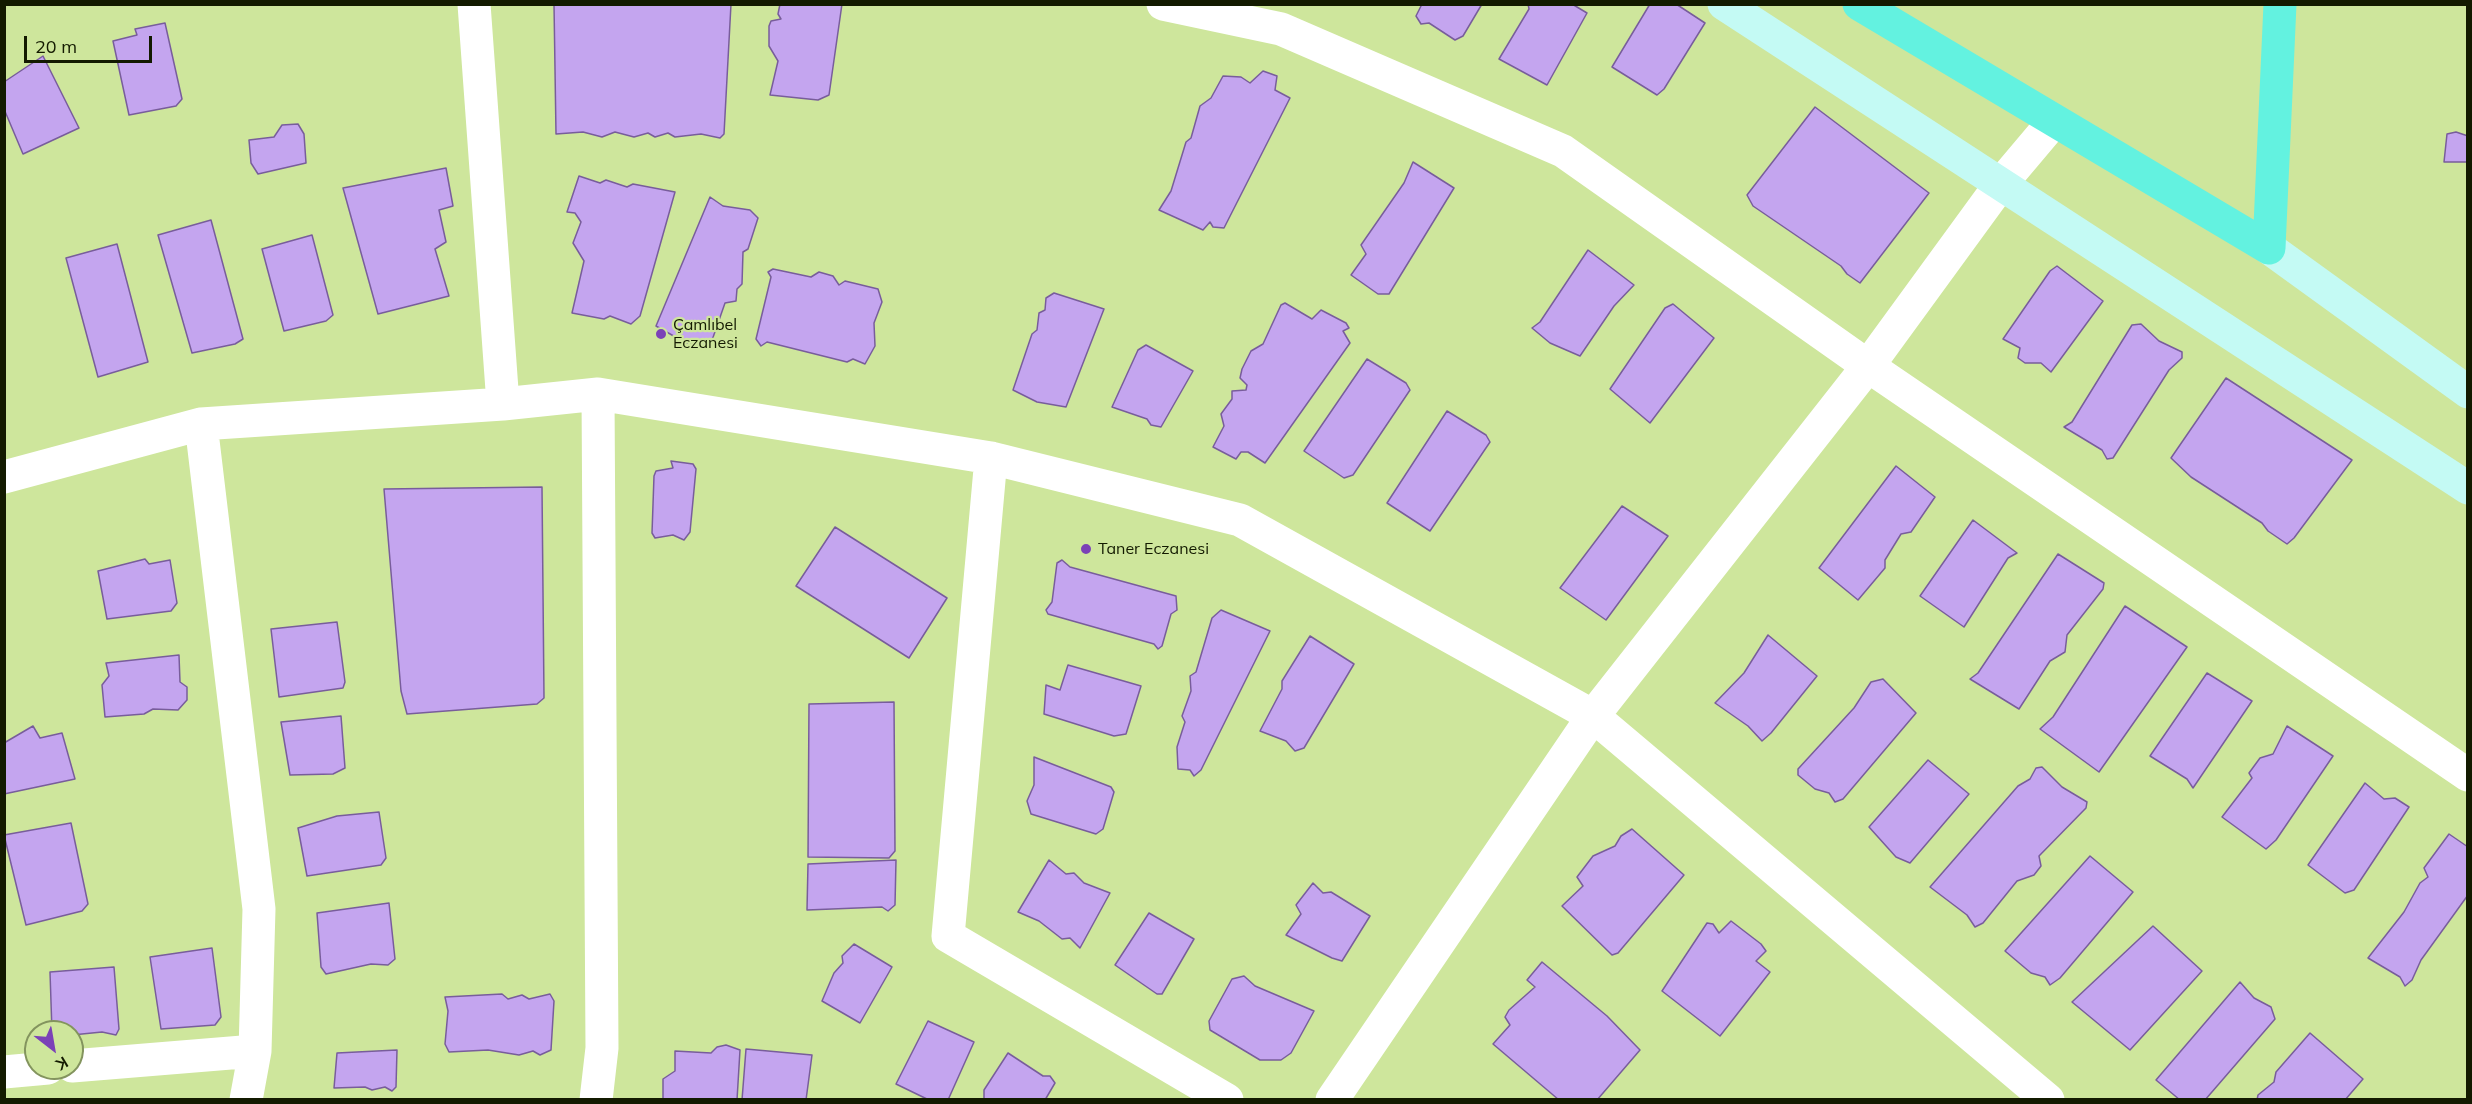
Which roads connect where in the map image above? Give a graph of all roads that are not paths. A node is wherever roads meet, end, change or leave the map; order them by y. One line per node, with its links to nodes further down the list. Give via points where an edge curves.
1 (474, 4): 12 (street)
2 (1163, 4): 9 (street, via 1281,29 1563,151)
3 (1724, 4): 7 (main road)
4 (1859, 4): 6 (highway)
5 (2280, 4): 8 (highway)
6 (2054, 122): 7 (street); 8 (highway)
7 (2000, 185): 9 (street); 16 (main road)
8 (2270, 248): 10 (main road)
9 (1868, 366): 17 (street); 18 (street)
10 (2468, 392)
11 (598, 394): 12 (street); 14 (street); 24 (street, via 602,1048)
12 (503, 404): 13 (street)
13 (201, 424): 15 (street); 19 (street, via 259,909)
14 (991, 458): 17 (street, via 1240,520); 25 (street, via 948,936)
15 (4, 477)
16 (2468, 488)
17 (1593, 716): 26 (street); 27 (street)
18 (2468, 774)
19 (255, 1051): 20 (street); 23 (street)
20 (84, 1065)
21 (24, 1070): 22 (street)
22 (4, 1072)
23 (246, 1100)
24 (596, 1100)
25 (1227, 1100)
26 (1332, 1100)
27 (2048, 1100)

